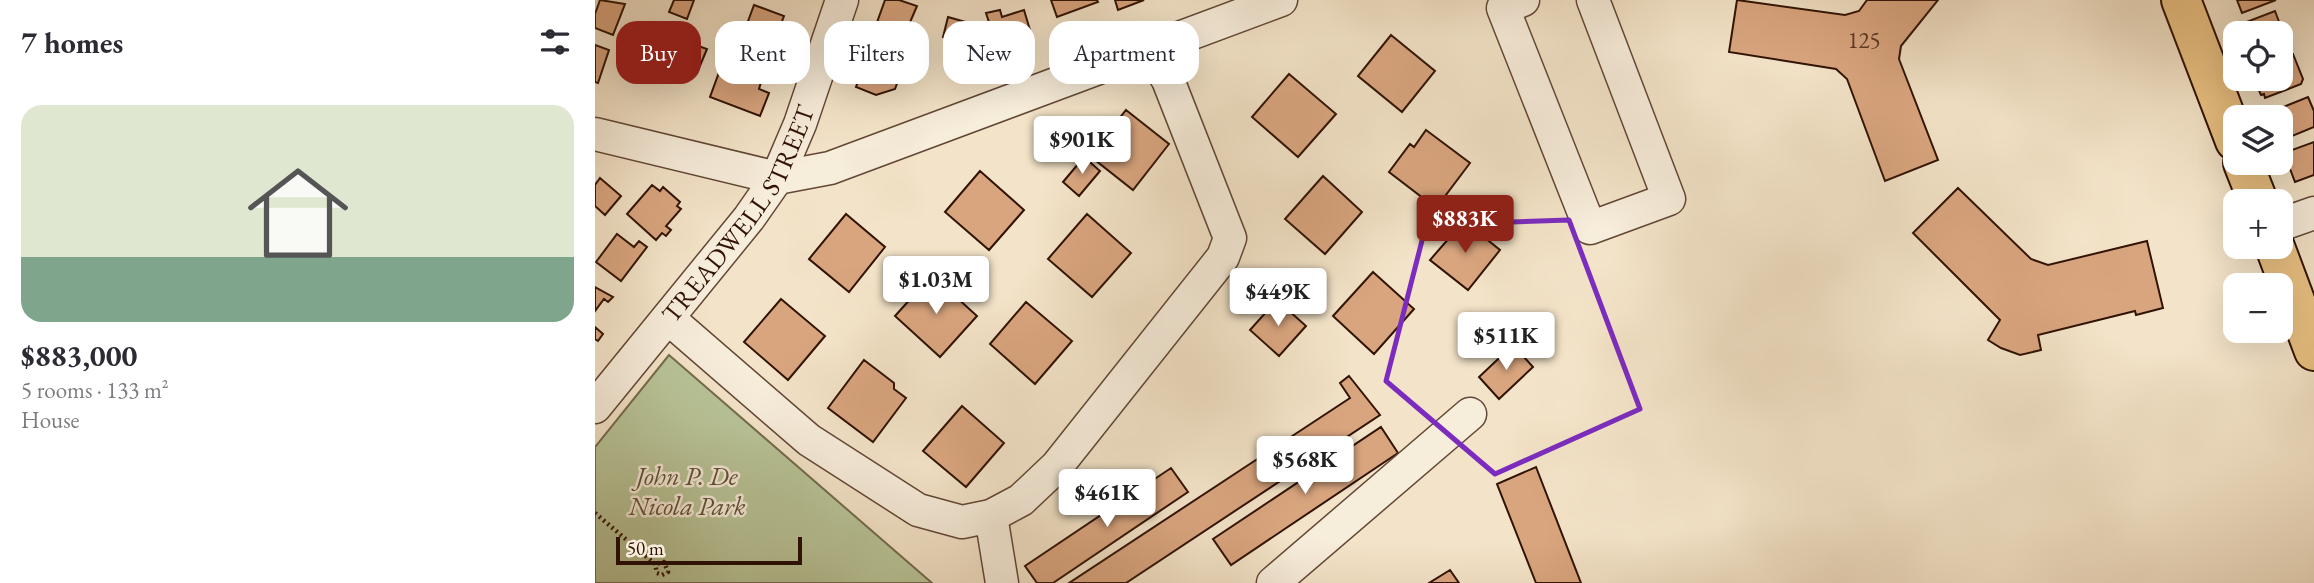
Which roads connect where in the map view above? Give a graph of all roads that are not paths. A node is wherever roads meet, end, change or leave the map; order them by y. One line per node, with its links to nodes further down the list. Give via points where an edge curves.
1 (842, 0): 11 (street, TREADWELL STREET)
2 (1281, 0): 6 (street)
3 (1523, 0): 4 (street, via 1503,8 1590,228 1669,198)
4 (1593, 0)
5 (2181, 0): 9 (main road)
6 (1199, 31)
7 (1058, 84): 11 (street, via 830,168)
8 (1170, 84): 19 (street, via 1230,238 1223,257 1057,466 1021,500)
9 (2223, 110)
10 (595, 134): 11 (street)
11 (777, 178): 15 (street, TREADWELL STREET)
12 (2314, 213): 13 (street)
13 (2293, 220)
14 (2280, 259): 16 (main road)
15 (668, 318): 17 (street, TREADWELL STREET); 19 (street, via 809,440 918,510 963,522)
16 (2314, 351)
17 (595, 407)
18 (1470, 414): 21 (street)
19 (991, 516): 20 (street)
20 (1002, 583)
21 (1273, 583)

